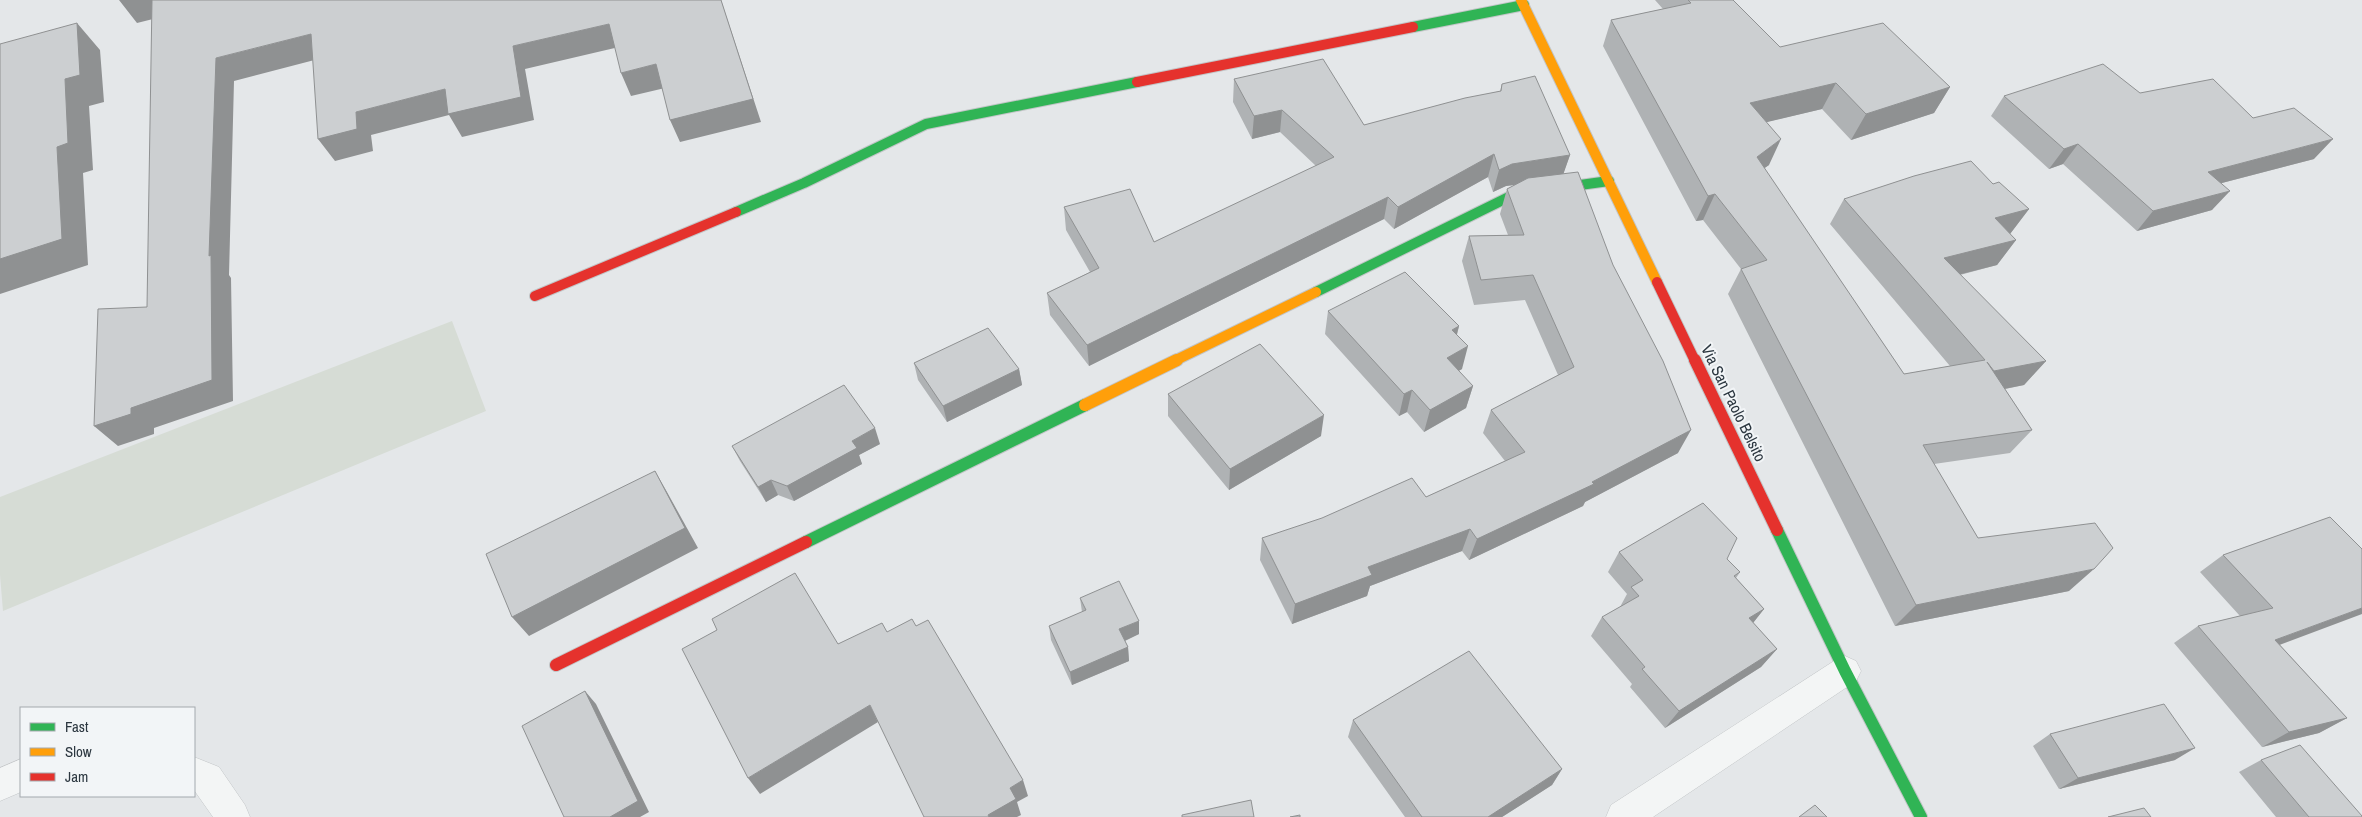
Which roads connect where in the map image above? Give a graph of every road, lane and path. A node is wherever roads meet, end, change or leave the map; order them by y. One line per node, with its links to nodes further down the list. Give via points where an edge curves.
1 (1523, 2): 2 (street, Via San Paolo Belsito); 3 (street, via 926,124 804,183)
2 (1609, 182): 4 (street, via 1516,194); 5 (street, Via San Paolo Belsito)
3 (535, 296)
4 (556, 665)
5 (1845, 671): 10 (street); 11 (street, Via San Paolo Belsito)
6 (195, 773): 9 (street, via 207,779)
7 (20, 776): 8 (street)
8 (0, 786)
9 (233, 817)
10 (1623, 817)
11 (1921, 817)

